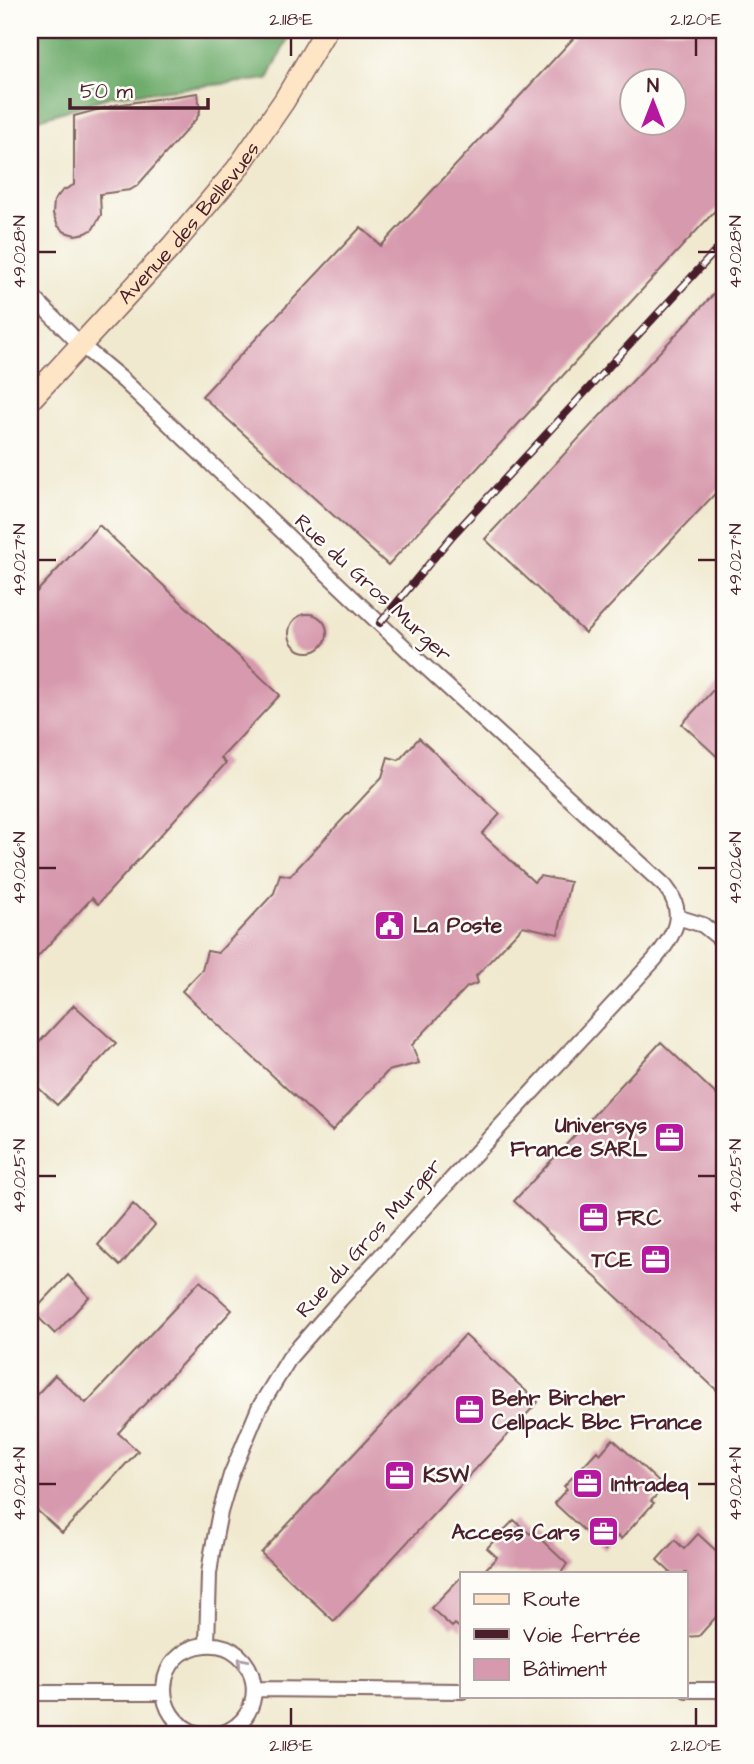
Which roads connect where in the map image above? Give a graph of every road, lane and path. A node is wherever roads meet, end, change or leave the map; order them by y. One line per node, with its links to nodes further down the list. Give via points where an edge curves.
1 (326, 30): 3 (street, Avenue des Bellevues, via 237,169)
2 (30, 294): 3 (street, Rue du Gros Murger)
3 (82, 345): 4 (street, Avenue des Bellevues); 5 (street, Rue du Gros Murger, via 665,886 674,897)
4 (30, 400)
5 (677, 918): 6 (street, via 703,925); 7 (street, Rue du Gros Murger, via 654,960 290,1357 259,1408 231,1475 211,1563)
6 (724, 942)
7 (207, 1645): 8 (street, one-way to 7, via 251,1672 240,1657); 13 (street, via 178,1657 166,1675)
8 (255, 1689): 11 (street); 15 (street, via 244,1719)
9 (688, 1690): 10 (street)
10 (724, 1690)
11 (460, 1691)
12 (30, 1693): 13 (street)
13 (163, 1693): 14 (street, via 178,1723)
14 (199, 1734)
15 (220, 1734)

